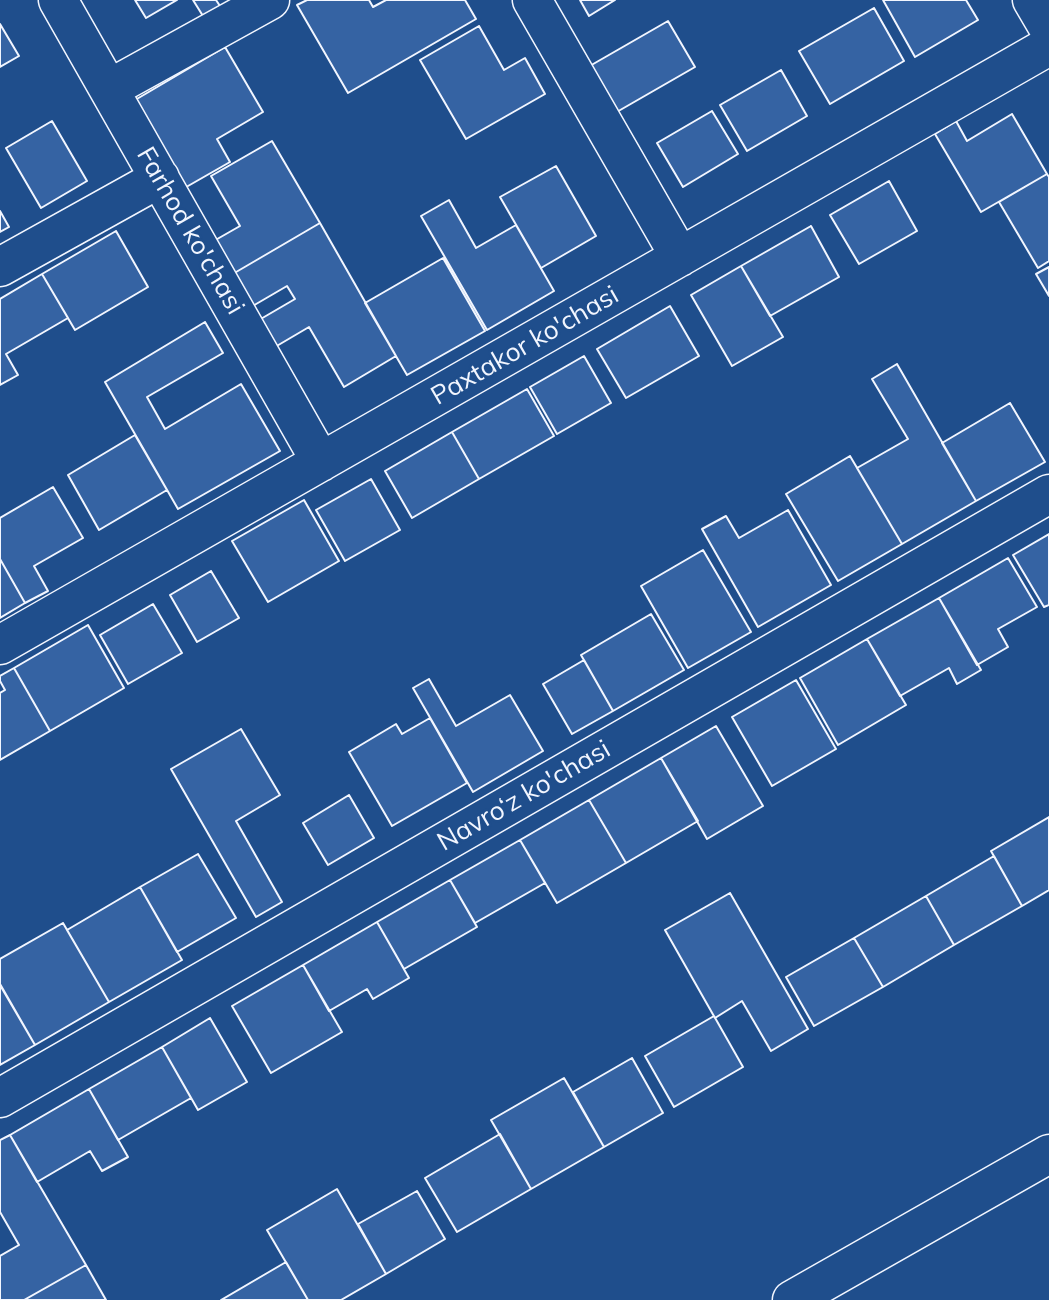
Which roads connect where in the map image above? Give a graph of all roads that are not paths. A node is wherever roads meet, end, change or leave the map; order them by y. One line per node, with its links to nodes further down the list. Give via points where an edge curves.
1 (58, 0): 7 (street, Farhod ko'chasi)
2 (270, 0): 7 (street)
3 (532, 0): 9 (street)
4 (1032, 0): 5 (street)
5 (1049, 29)
6 (1049, 46): 9 (street, Paxtakor ko'chasi)
7 (109, 89): 8 (street, Farhod ko'chasi)
8 (160, 178): 10 (street); 11 (street, Farhod ko'chasi)
9 (680, 257): 11 (street, Paxtakor ko'chasi)
10 (0, 267)
11 (321, 462): 13 (street, Paxtakor ko'chasi)
12 (1049, 494): 14 (street, Navro‘z ko'chasi)
13 (0, 645)
14 (0, 1098)
15 (1049, 1154): 16 (street)
16 (792, 1300)

